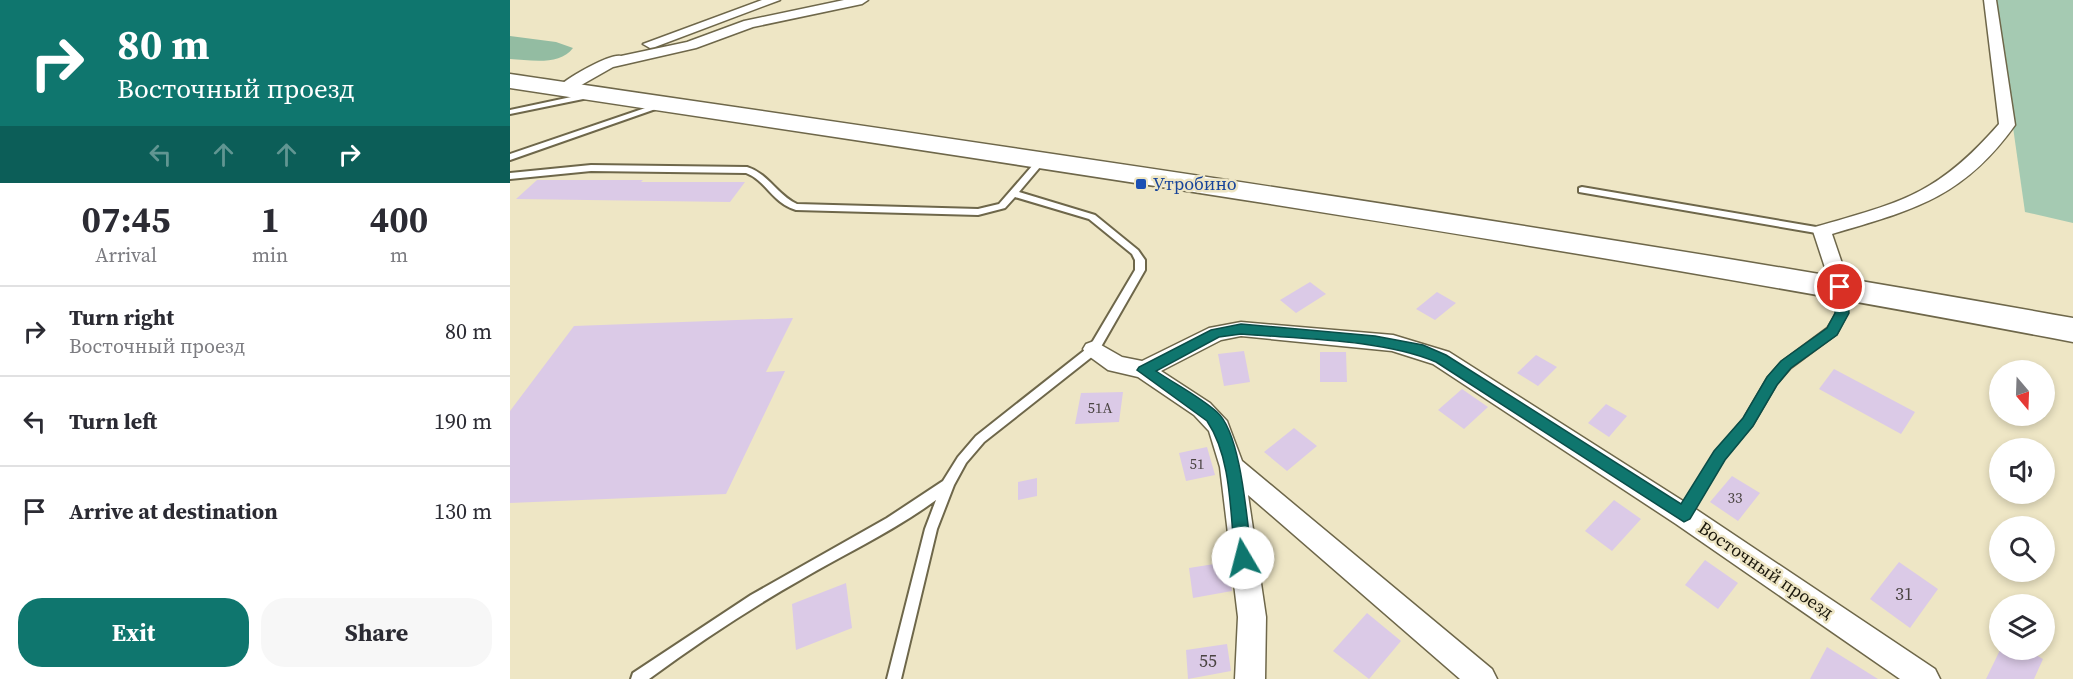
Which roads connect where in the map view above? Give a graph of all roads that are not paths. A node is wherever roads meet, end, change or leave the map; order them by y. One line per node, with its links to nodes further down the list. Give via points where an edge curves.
1 (774, 0): 4 (street, via 660,39)
2 (862, 0): 4 (street, via 749,24 691,45)
3 (1990, 0): 15 (street, via 2007,125 1982,155 1931,195)
4 (602, 65): 6 (street)
5 (510, 81): 6 (main road)
6 (564, 89): 7 (main road)
7 (596, 94): 8 (main road); 9 (lane)
8 (666, 104): 10 (lane); 11 (main road)
9 (510, 112)
10 (510, 157)
11 (1042, 160): 14 (lane); 16 (main road)
12 (510, 176): 14 (lane, via 591,168 747,170 767,182 780,201 814,209 978,212 1002,206)
13 (1582, 190): 15 (lane)
14 (1015, 194): 18 (lane, via 1092,217 1116,234 1140,260 1133,285)
15 (1822, 231): 16 (street)
16 (1840, 287): 17 (main road); 22 (lane, via 1842,313 1832,332 1786,365 1772,381)
17 (2073, 330)
18 (1094, 349): 19 (street, via 1116,364); 21 (lane, via 980,439)
19 (1144, 370): 20 (street, via 1213,417); 22 (street, Восточный проезд, via 1228,330 1407,346 1441,358)
20 (1232, 467): 25 (street, via 1252,617); 26 (street)
21 (948, 483): 23 (lane, via 919,506 685,643); 24 (lane, via 931,529)
22 (1684, 514): 27 (street, Восточный проезд)
23 (638, 678)
24 (894, 679)
25 (1250, 679)
26 (1482, 679)
27 (1925, 679)

